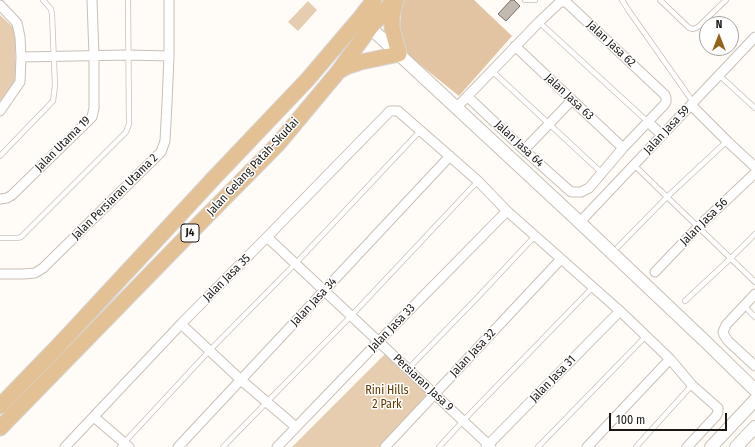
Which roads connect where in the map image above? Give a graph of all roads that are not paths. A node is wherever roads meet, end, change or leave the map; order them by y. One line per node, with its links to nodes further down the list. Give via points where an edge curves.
1 (43, 0): 22 (lane, via 52,14)
2 (92, 0): 19 (street, Jalan Utama 19)
3 (128, 0): 18 (lane)
4 (169, 0): 20 (street, Jalan Persiaran Utama 2)
5 (374, 0): 14 (main road, Jalan Gelang Patah-Skudai / J4)
6 (395, 0): 14 (main road, Jalan Gelang Patah-Skudai / J4); 17 (main road, via 392,21)
7 (525, 0): 8 (lane)
8 (535, 0)
9 (622, 0): 28 (lane)
10 (660, 0): 11 (lane, via 689,28 694,29)
11 (726, 0)
12 (0, 6): 21 (street, via 17,23)
13 (539, 22): 16 (street, Jalan Jasa 62); 32 (lane); 32 (street, Jalan Jasa 62, via 559,3 566,2 665,95 666,102)
14 (365, 23): 17 (street); 24 (main road, Jalan Gelang Patah-Skudai / J4); 45 (main road, Jalan Gelang Patah-Skudai / J4)
15 (753, 43): 25 (street, Jalan Jasa 59)
16 (515, 46): 23 (street, Jalan Jasa 62); 27 (street, Jalan Jasa 63)
17 (398, 54): 24 (main road, via 361,62); 29 (street)
18 (128, 55): 19 (street); 20 (street); 56 (lane, via 129,124 126,132 21,237)
19 (94, 56): 22 (street); 50 (street, Jalan Utama 19, via 92,117 12,194)
20 (169, 56): 63 (street, Jalan Persiaran Utama 2, via 165,141 161,152 43,268 36,273)
21 (21, 57): 22 (street); 31 (street, via 20,82)
22 (54, 57): 39 (lane, via 53,101)
23 (492, 71): 26 (street, Jalan Jasa 62); 33 (lane)
24 (338, 72): 48 (main road, Jalan Gelang Patah-Skudai / J4, via 278,144)
25 (719, 75): 28 (street, Jalan Jasa 59); 30 (lane)
26 (468, 96): 29 (street, Jalan Jasa 62); 38 (street, Jalan Jasa 64)
27 (572, 100): 33 (street); 37 (street, Jalan Jasa 63)
28 (692, 104): 35 (street, Jalan Jasa 59); 36 (street)
29 (456, 108): 52 (street)
30 (755, 108)
31 (0, 111)
32 (648, 122): 35 (street); 37 (street, Jalan Jasa 62)
33 (548, 123): 38 (street); 44 (lane)
34 (420, 131): 40 (street); 57 (street, Jalan Jasa 35, via 398,110 390,111); 61 (lane)
35 (662, 135): 41 (street, Jalan Jasa 59)
36 (727, 141): 42 (street); 49 (lane)
37 (623, 148): 44 (street, Jalan Jasa 62)
38 (524, 150): 47 (street, Jalan Jasa 64)
39 (0, 156)
40 (450, 156): 46 (street); 66 (street, Jalan Jasa 34)
41 (634, 165): 49 (lane); 52 (street, Jalan Jasa 59)
42 (755, 167)
43 (755, 172): 53 (street, Jalan Jasa 56)
44 (602, 173): 47 (street, Jalan Jasa 62, via 588,188 581,192)
45 (213, 179): 48 (main road, via 246,156 250,156 252,161); 86 (main road, Jalan Gelang Patah-Skudai / J4)
46 (478, 182): 51 (street); 71 (lane)
47 (571, 192)
48 (230, 193): 91 (main road, Jalan Gelang Patah-Skudai / J4)
49 (667, 197): 53 (lane); 58 (lane)
50 (0, 199)
51 (507, 211): 55 (street); 75 (street, Jalan Jasa 33)
52 (580, 222): 82 (street)
53 (698, 227): 59 (lane); 62 (street, Jalan Jasa 56)
54 (755, 234): 59 (lane)
55 (536, 236): 60 (street); 79 (lane)
56 (0, 238)
57 (267, 238): 61 (street, Persiaran Jasa 9); 73 (street, Jalan Jasa 35)
58 (618, 247)
59 (731, 258): 64 (lane); 68 (lane)
60 (561, 259): 65 (street); 83 (street, Jalan Jasa 32)
61 (296, 263): 66 (street, Persiaran Jasa 9); 76 (lane)
62 (655, 272)
63 (0, 274)
64 (755, 282)
65 (593, 286): 70 (street); 88 (lane)
66 (325, 290): 71 (street, Persiaran Jasa 9); 80 (street, Jalan Jasa 34)
67 (755, 294): 69 (street)
68 (685, 301)
69 (744, 306): 72 (lane); 78 (street, via 726,325 724,335)
70 (620, 311): 74 (street); 93 (street, Jalan Jasa 31)
71 (351, 316): 75 (street, Persiaran Jasa 9); 85 (lane)
72 (755, 316)
73 (181, 324): 76 (street); 87 (street, Jalan Jasa 35)
74 (646, 336): 77 (street); 100 (lane)
75 (379, 341): 79 (street, Persiaran Jasa 9); 89 (street, Jalan Jasa 33)
76 (210, 350): 80 (street); 92 (lane)
77 (670, 359): 81 (street); 101 (street)
78 (755, 366)
79 (408, 369): 83 (street, Persiaran Jasa 9)
80 (241, 380): 85 (street); 95 (street, Jalan Jasa 34)
81 (692, 384): 102 (lane); 103 (street, via 718,408 718,412)
82 (755, 390)
83 (434, 394): 88 (street, Persiaran Jasa 9); 98 (street, Jalan Jasa 32)
84 (755, 400): 104 (street)
85 (266, 402): 89 (street); 96 (lane)
86 (0, 406)
87 (94, 417): 92 (street); 94 (street, Jalan Jasa 35)
88 (463, 421): 93 (street, Persiaran Jasa 9); 99 (lane)
89 (296, 427): 97 (street, Jalan Jasa 33)
90 (755, 427): 105 (street)
91 (0, 428)
92 (124, 445)
93 (489, 446)
94 (65, 447)
95 (178, 447)
96 (223, 447)
97 (277, 447)
98 (385, 447)
99 (439, 447)
100 (538, 447)
101 (588, 447)
102 (636, 447)
103 (687, 447)
104 (710, 447)
105 (736, 447)

